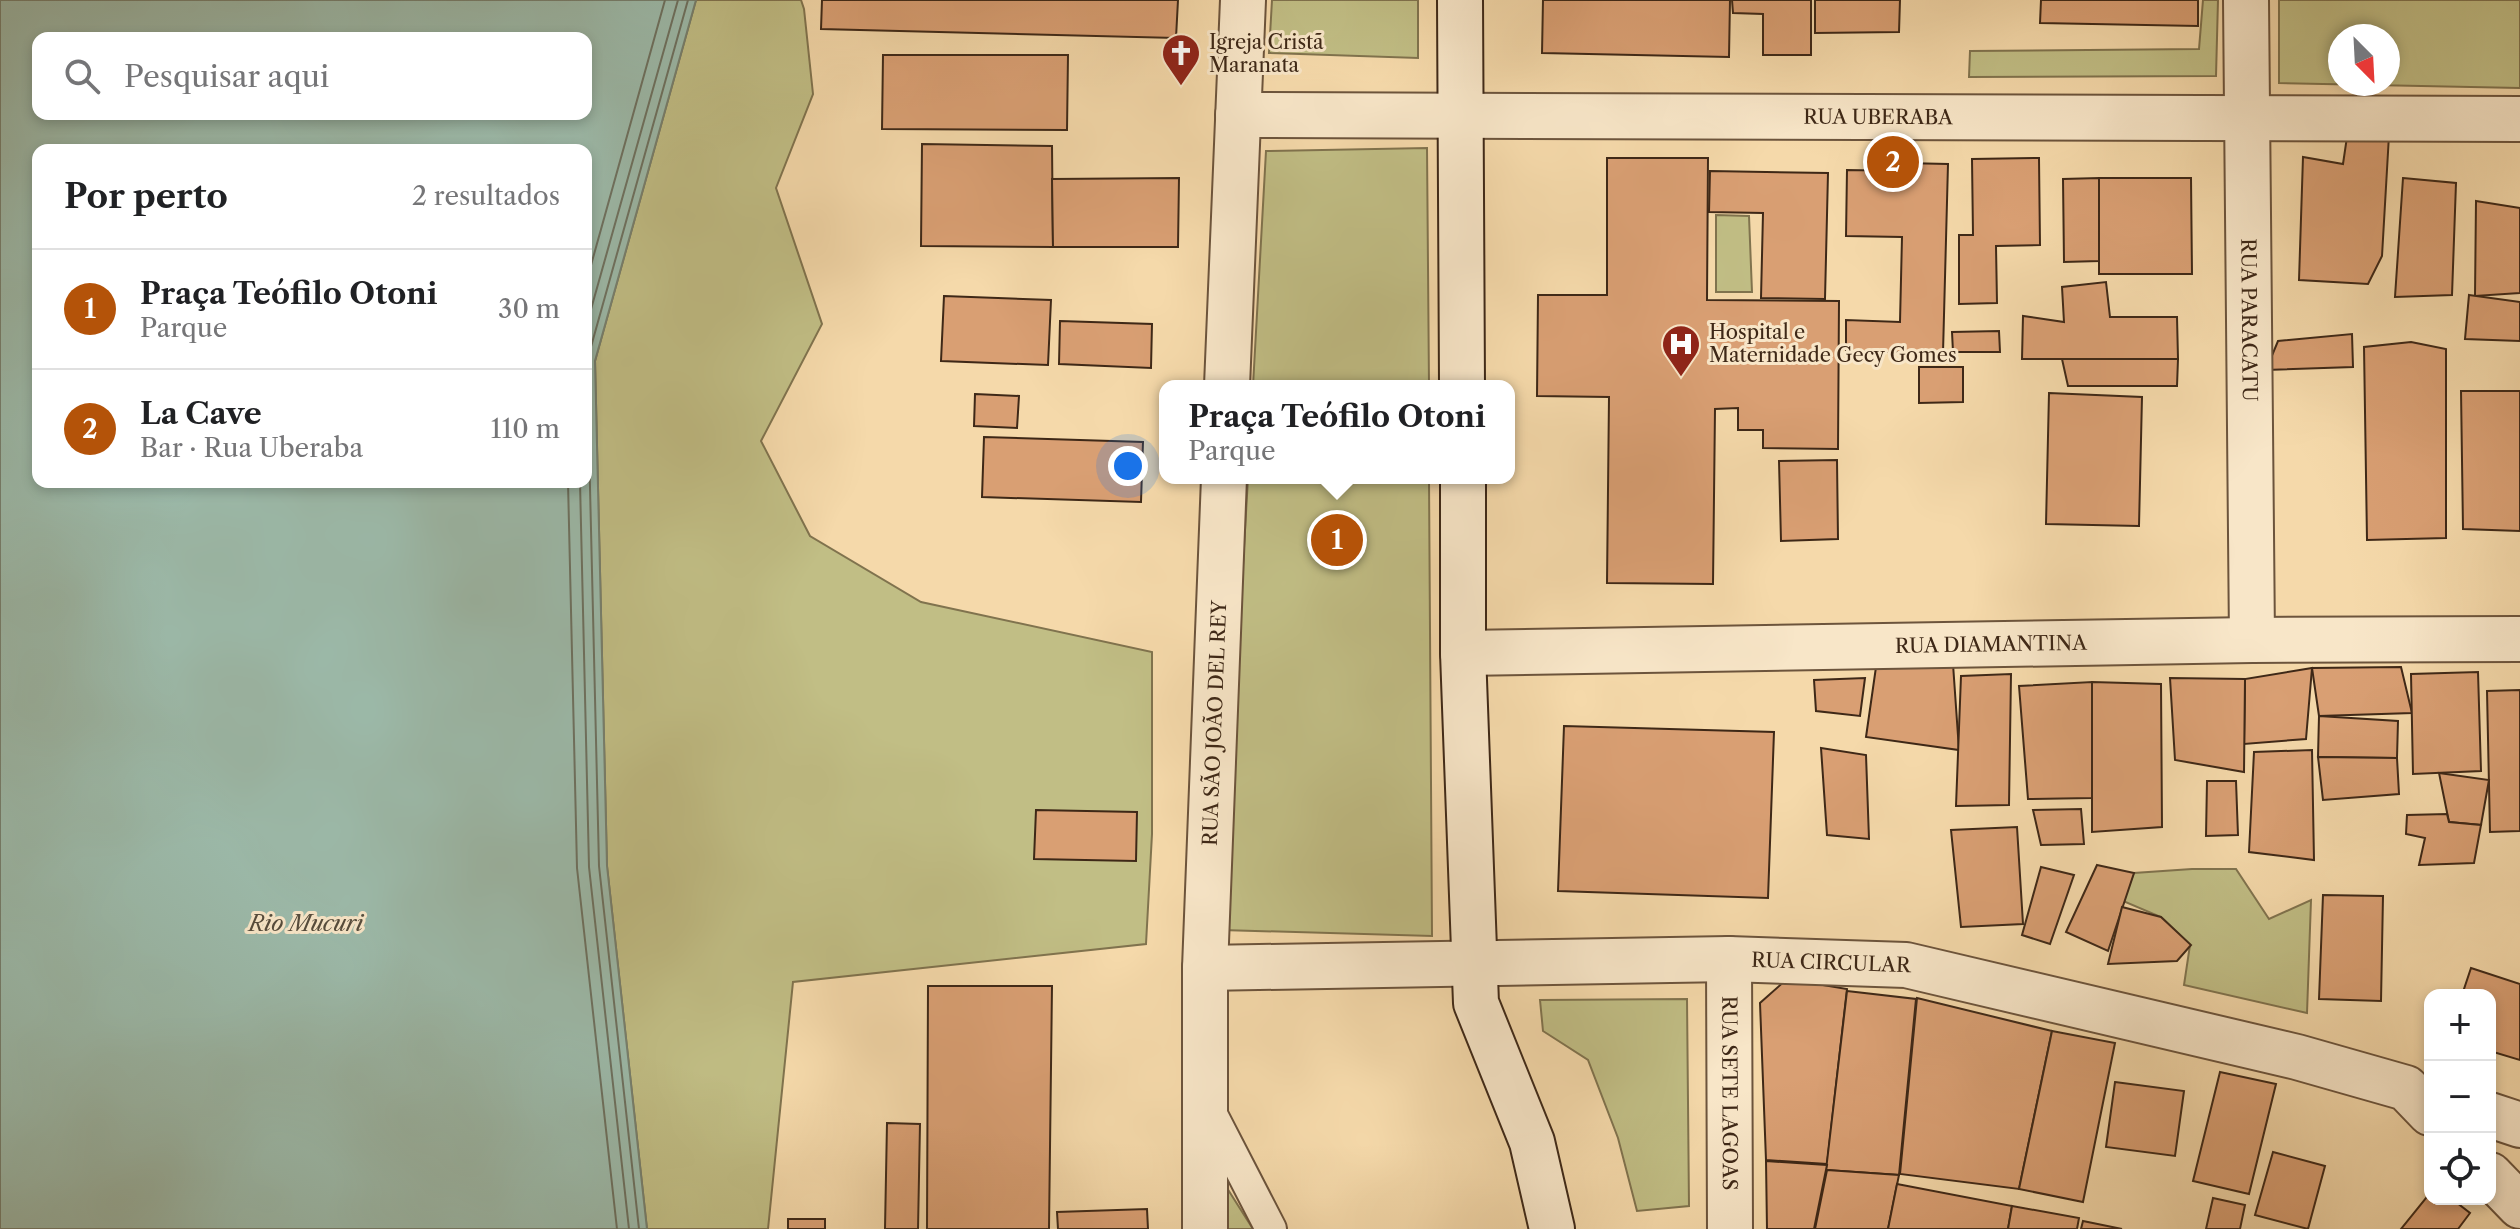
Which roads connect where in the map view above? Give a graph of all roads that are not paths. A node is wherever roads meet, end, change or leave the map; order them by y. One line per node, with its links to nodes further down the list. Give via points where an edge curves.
1 (1243, 0): 4 (street)
2 (1460, 0): 5 (street)
3 (2246, 0): 6 (street, RUA PARACATU)
4 (1238, 115): 5 (street, RUA UBERABA); 8 (street)
5 (1461, 116): 6 (street, RUA UBERABA); 9 (street)
6 (2246, 118): 7 (street, RUA UBERABA); 13 (street, RUA PARACATU)
7 (2520, 119)
8 (1227, 380)
9 (1462, 380)
10 (1224, 484): 17 (street, RUA SÃO JOÃO DEL REY)
11 (1463, 484): 14 (street)
12 (2520, 639): 13 (street, RUA DIAMANTINA)
13 (2252, 640): 14 (street, RUA DIAMANTINA)
14 (1463, 653): 16 (street)
15 (1729, 959): 16 (street, RUA CIRCULAR); 19 (street, RUA CIRCULAR, via 1906,965 2297,1057); 27 (street, RUA SETE LAGOAS)
16 (1472, 965): 17 (street, RUA CIRCULAR); 26 (street, via 1476,1003 1532,1142)
17 (1205, 968): 18 (street, RUA SÃO JOÃO DEL REY)
18 (1205, 1099): 24 (street, RUA SÃO JOÃO DEL REY); 25 (lane)
19 (2422, 1099)
20 (2496, 1117): 21 (street)
21 (2520, 1125)
22 (2496, 1181): 23 (street)
23 (2520, 1206)
24 (1205, 1229)
25 (1271, 1229)
26 (1552, 1229)
27 (1730, 1229)

